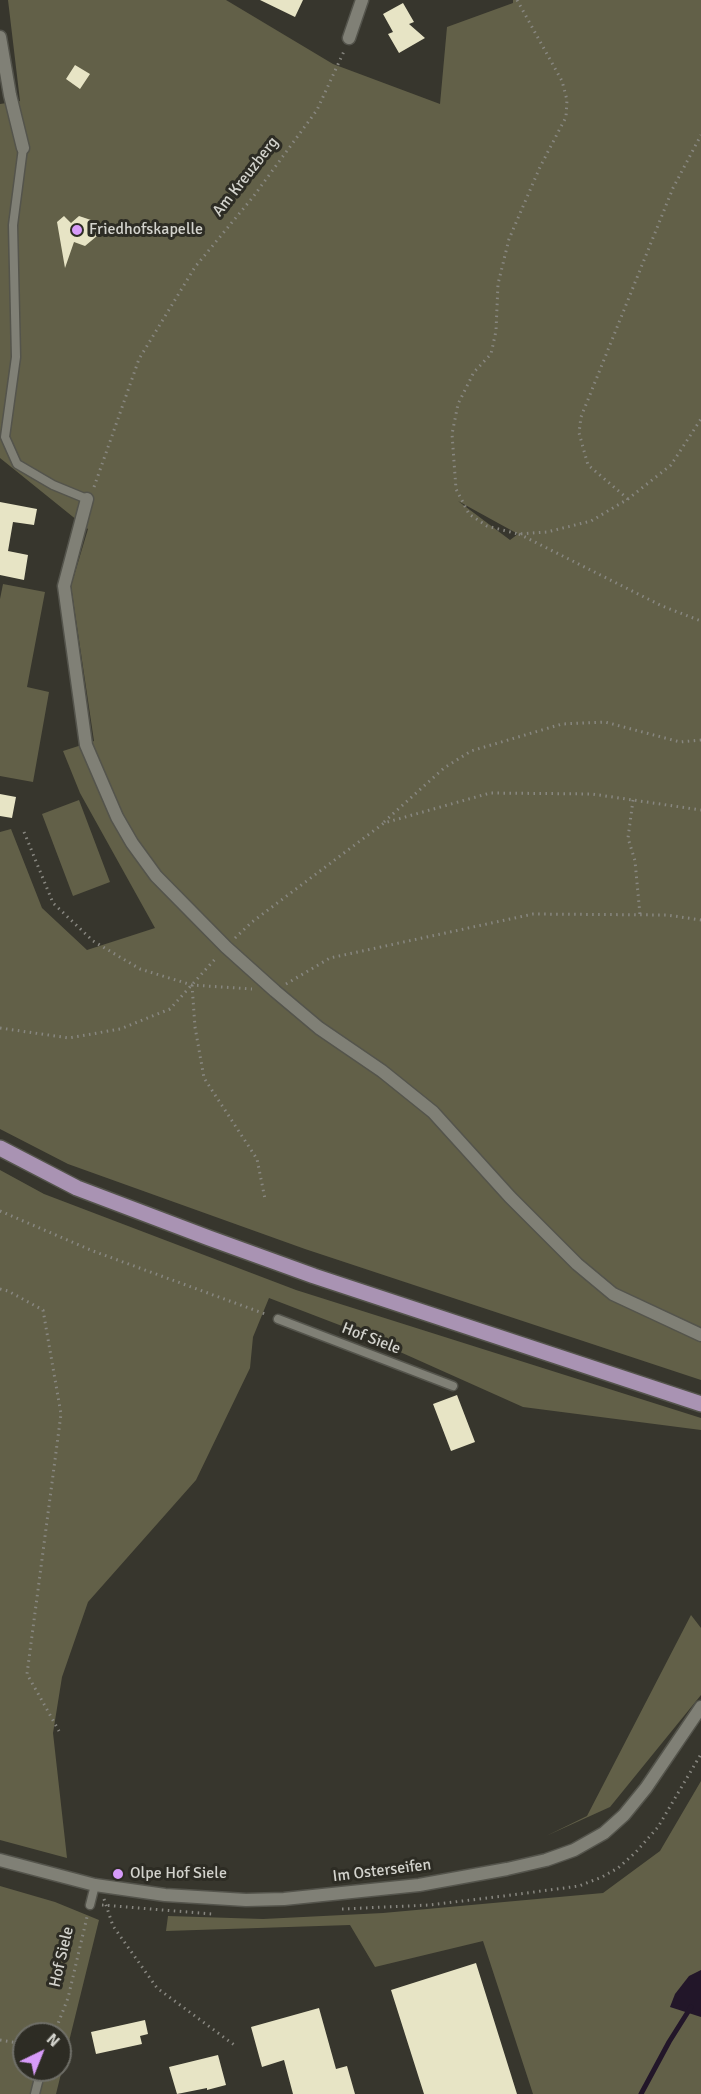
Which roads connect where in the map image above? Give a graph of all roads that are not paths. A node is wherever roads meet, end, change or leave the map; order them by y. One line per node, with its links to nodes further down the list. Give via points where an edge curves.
1 (362, 0): 3 (street)
2 (0, 37): 4 (street)
3 (349, 38)
4 (23, 148): 5 (lane, via 14,225 16,357 5,436 17,464)
5 (87, 499): 8 (street, via 64,586 86,745 132,843 156,876 275,991 433,1112 577,1264 613,1294)
6 (0, 1148): 10 (main road, via 77,1188 209,1238)
7 (278, 1319): 9 (lane, Hof Siele)
8 (701, 1335)
9 (453, 1386)
10 (701, 1404)
11 (701, 1707): 13 (street, Im Osterseifen, via 624,1815 604,1833 546,1860 419,1885 284,1899 197,1898)
12 (0, 1860): 13 (street, Im Osterseifen)
13 (95, 1885): 14 (lane)
14 (90, 1905)

